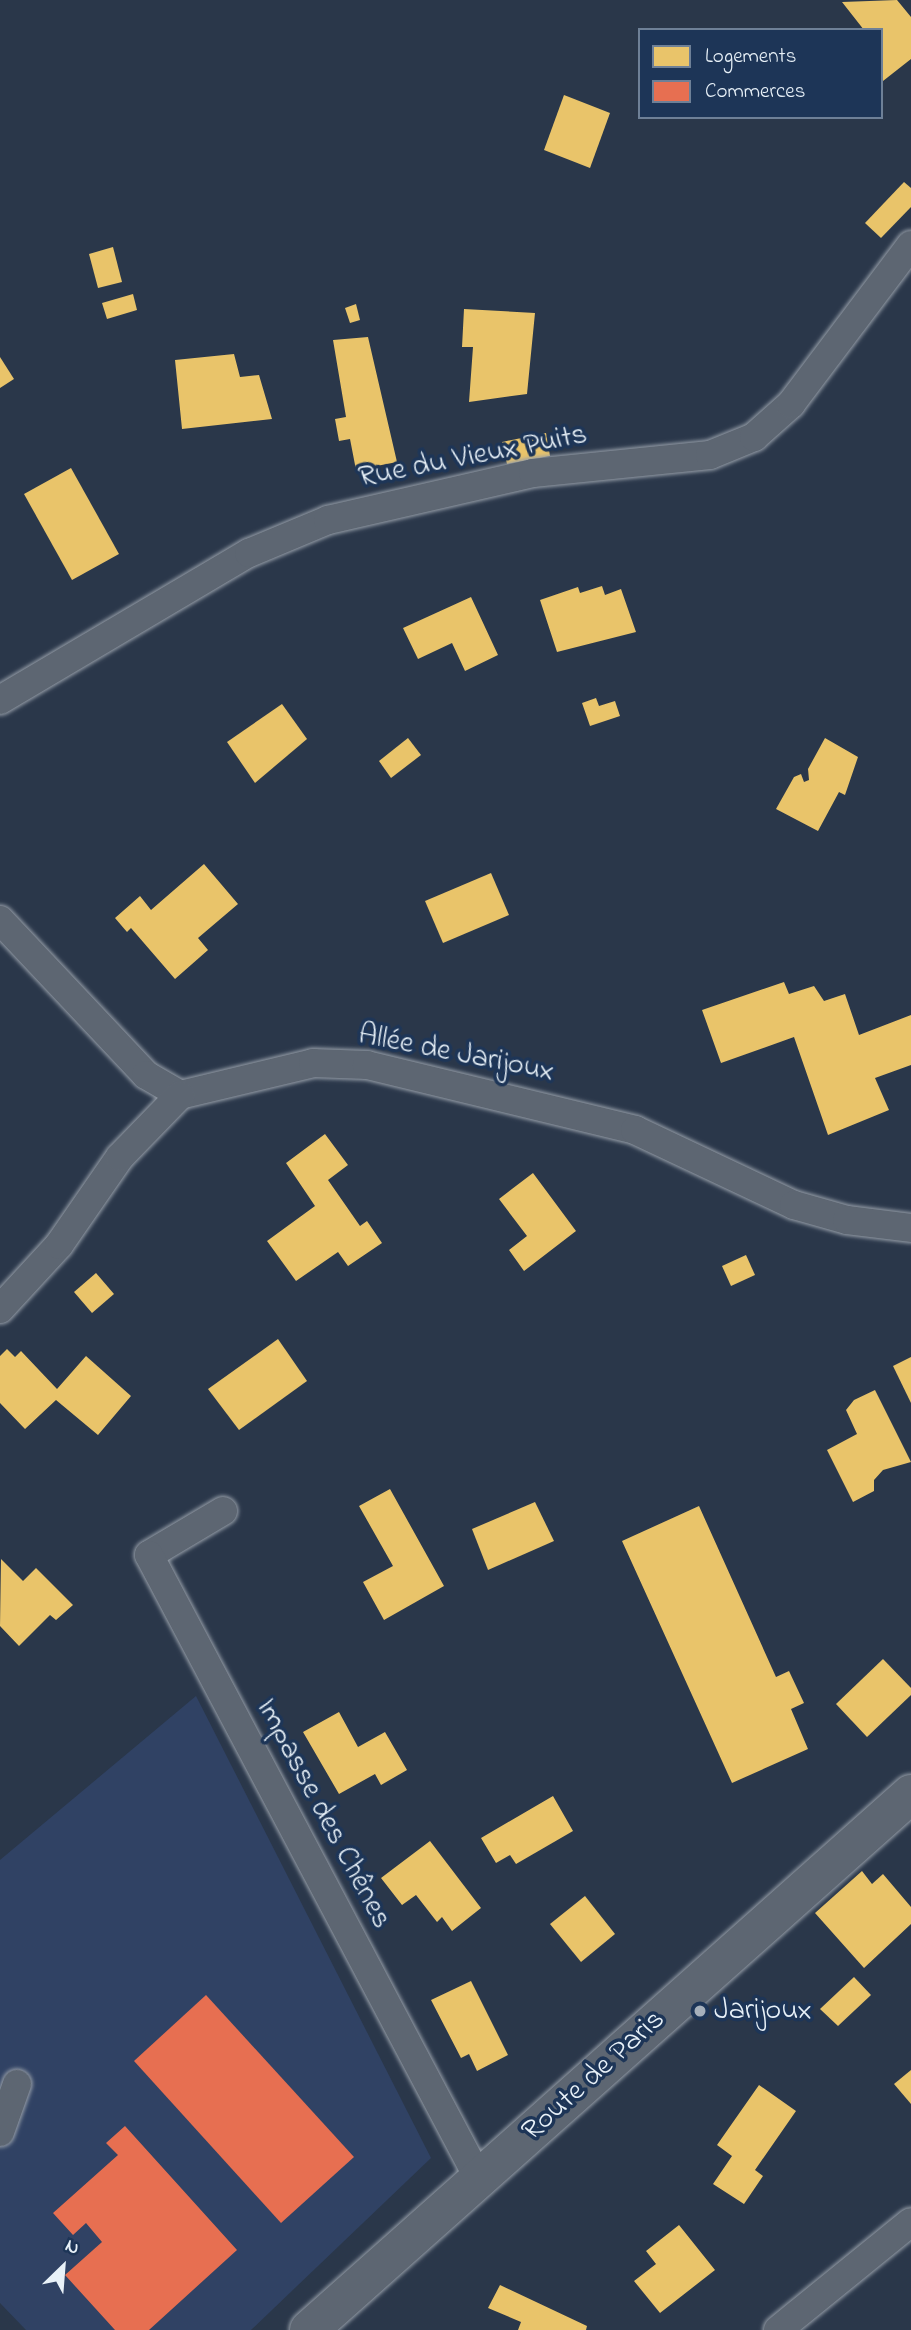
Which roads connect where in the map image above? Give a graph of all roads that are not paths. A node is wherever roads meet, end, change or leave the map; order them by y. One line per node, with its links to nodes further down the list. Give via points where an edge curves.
1 (911, 245): 2 (street, Rue du Vieux Puits, via 791,404 754,437 710,455 533,474 328,520 249,553)
2 (0, 700)
3 (0, 920): 4 (street, via 146,1075)
4 (180, 1095): 5 (street, Allée de Jarijoux, via 313,1063 367,1065 635,1130 794,1205 847,1220); 6 (street, via 120,1157 59,1245)
5 (911, 1228)
6 (0, 1309)
7 (223, 1511): 11 (street, Impasse des Chênes, via 149,1555)
8 (911, 1794): 11 (main road, Route de Paris)
9 (17, 2084): 10 (street)
10 (0, 2132)
11 (479, 2179): 13 (main road, Route de Paris)
12 (911, 2222): 14 (street)
13 (309, 2330)
14 (778, 2330)

